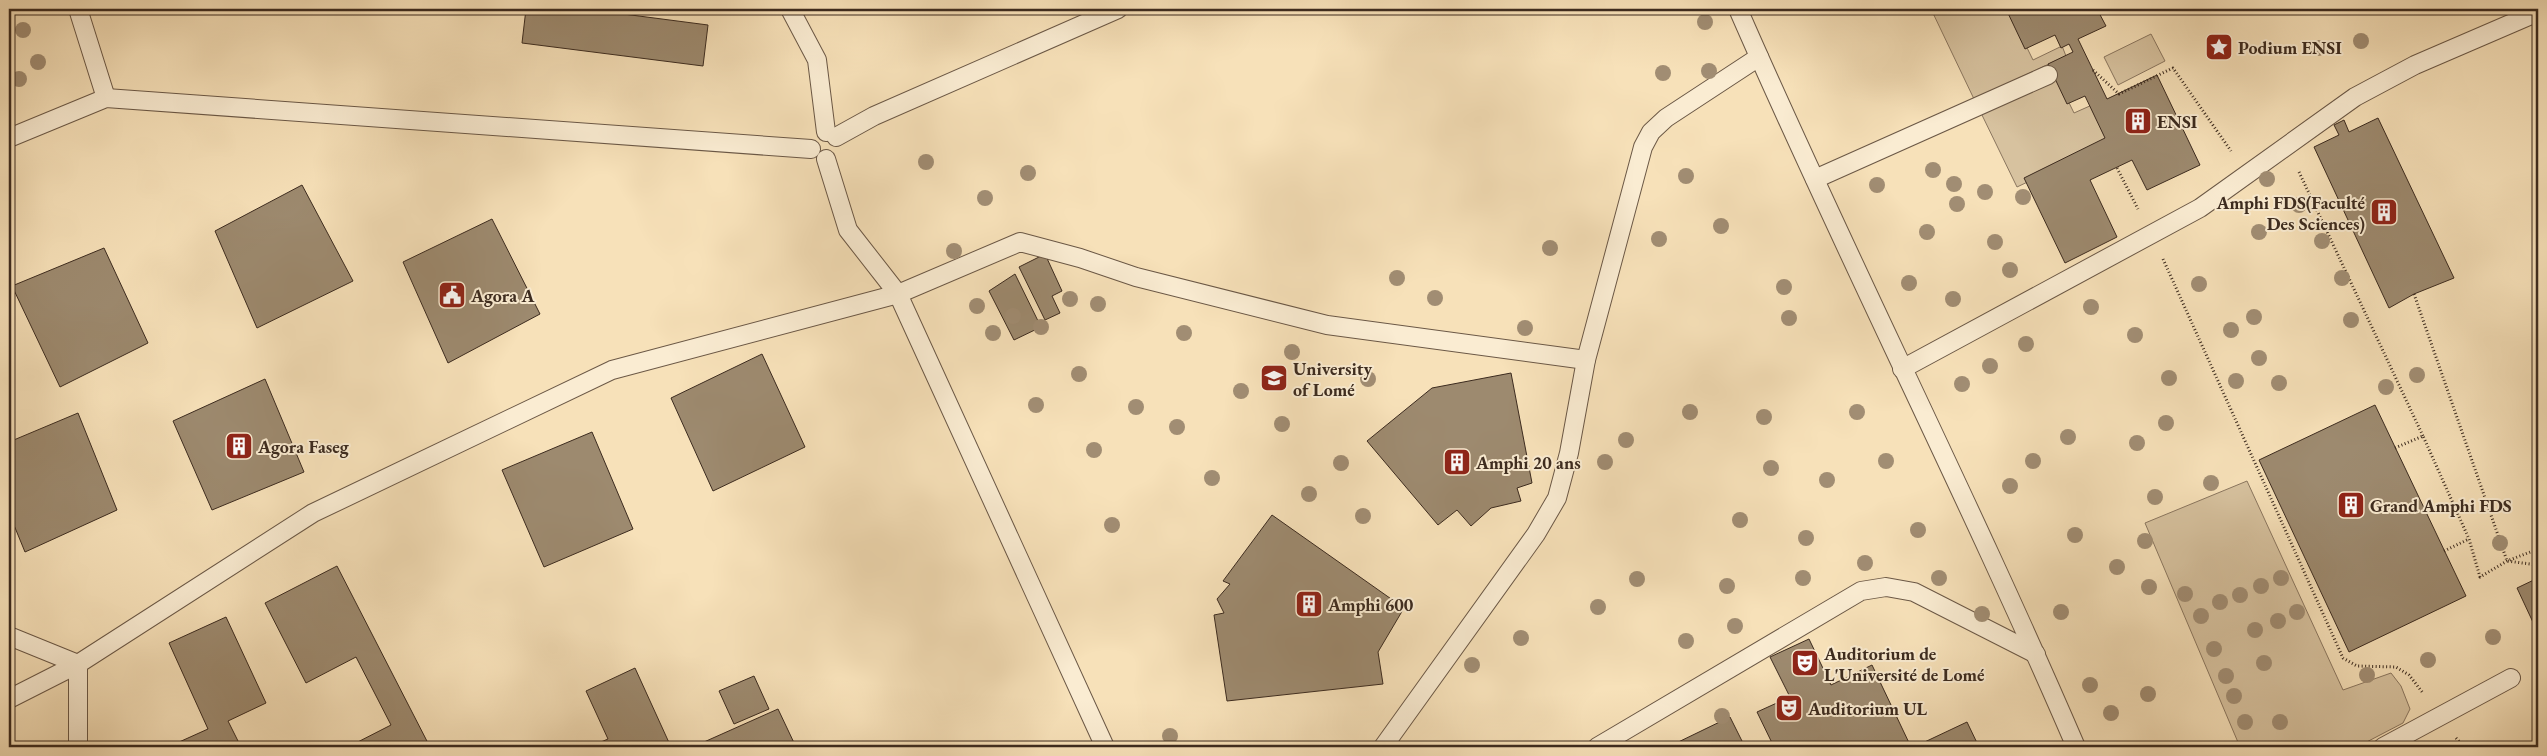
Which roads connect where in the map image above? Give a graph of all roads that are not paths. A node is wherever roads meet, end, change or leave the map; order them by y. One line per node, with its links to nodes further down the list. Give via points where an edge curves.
1 (78, 9): 8 (lane)
2 (790, 9): 9 (lane, via 817,60)
3 (1118, 9): 9 (lane)
4 (1738, 9): 6 (lane)
5 (2538, 12): 16 (lane, via 2415,64 2355,97 2200,208)
6 (1759, 57): 13 (lane); 15 (lane, via 1666,118 1651,132 1643,147)
7 (2048, 75): 13 (lane)
8 (106, 98): 10 (lane); 11 (lane)
9 (831, 134): 11 (lane, via 817,134 811,141); 12 (lane, via 838,143 838,152)
10 (9, 138)
11 (811, 149): 12 (lane, via 815,157)
12 (826, 160): 14 (lane, via 848,230)
13 (1815, 179): 16 (lane)
14 (898, 294): 15 (lane, via 1020,242 1136,277 1327,325); 19 (lane, via 612,370 313,513); 23 (lane)
15 (1586, 360): 24 (lane, via 1570,453 1557,498 1536,534)
16 (1902, 369): 18 (lane)
17 (9, 636): 19 (lane)
18 (2036, 654): 25 (lane, via 1914,592 1886,587 1861,591); 26 (lane)
19 (78, 664): 21 (lane); 22 (lane)
20 (2511, 678): 27 (lane)
21 (9, 699)
22 (78, 747)
23 (1105, 747)
24 (1382, 747)
25 (1597, 747)
26 (2076, 747)
27 (2383, 747)

